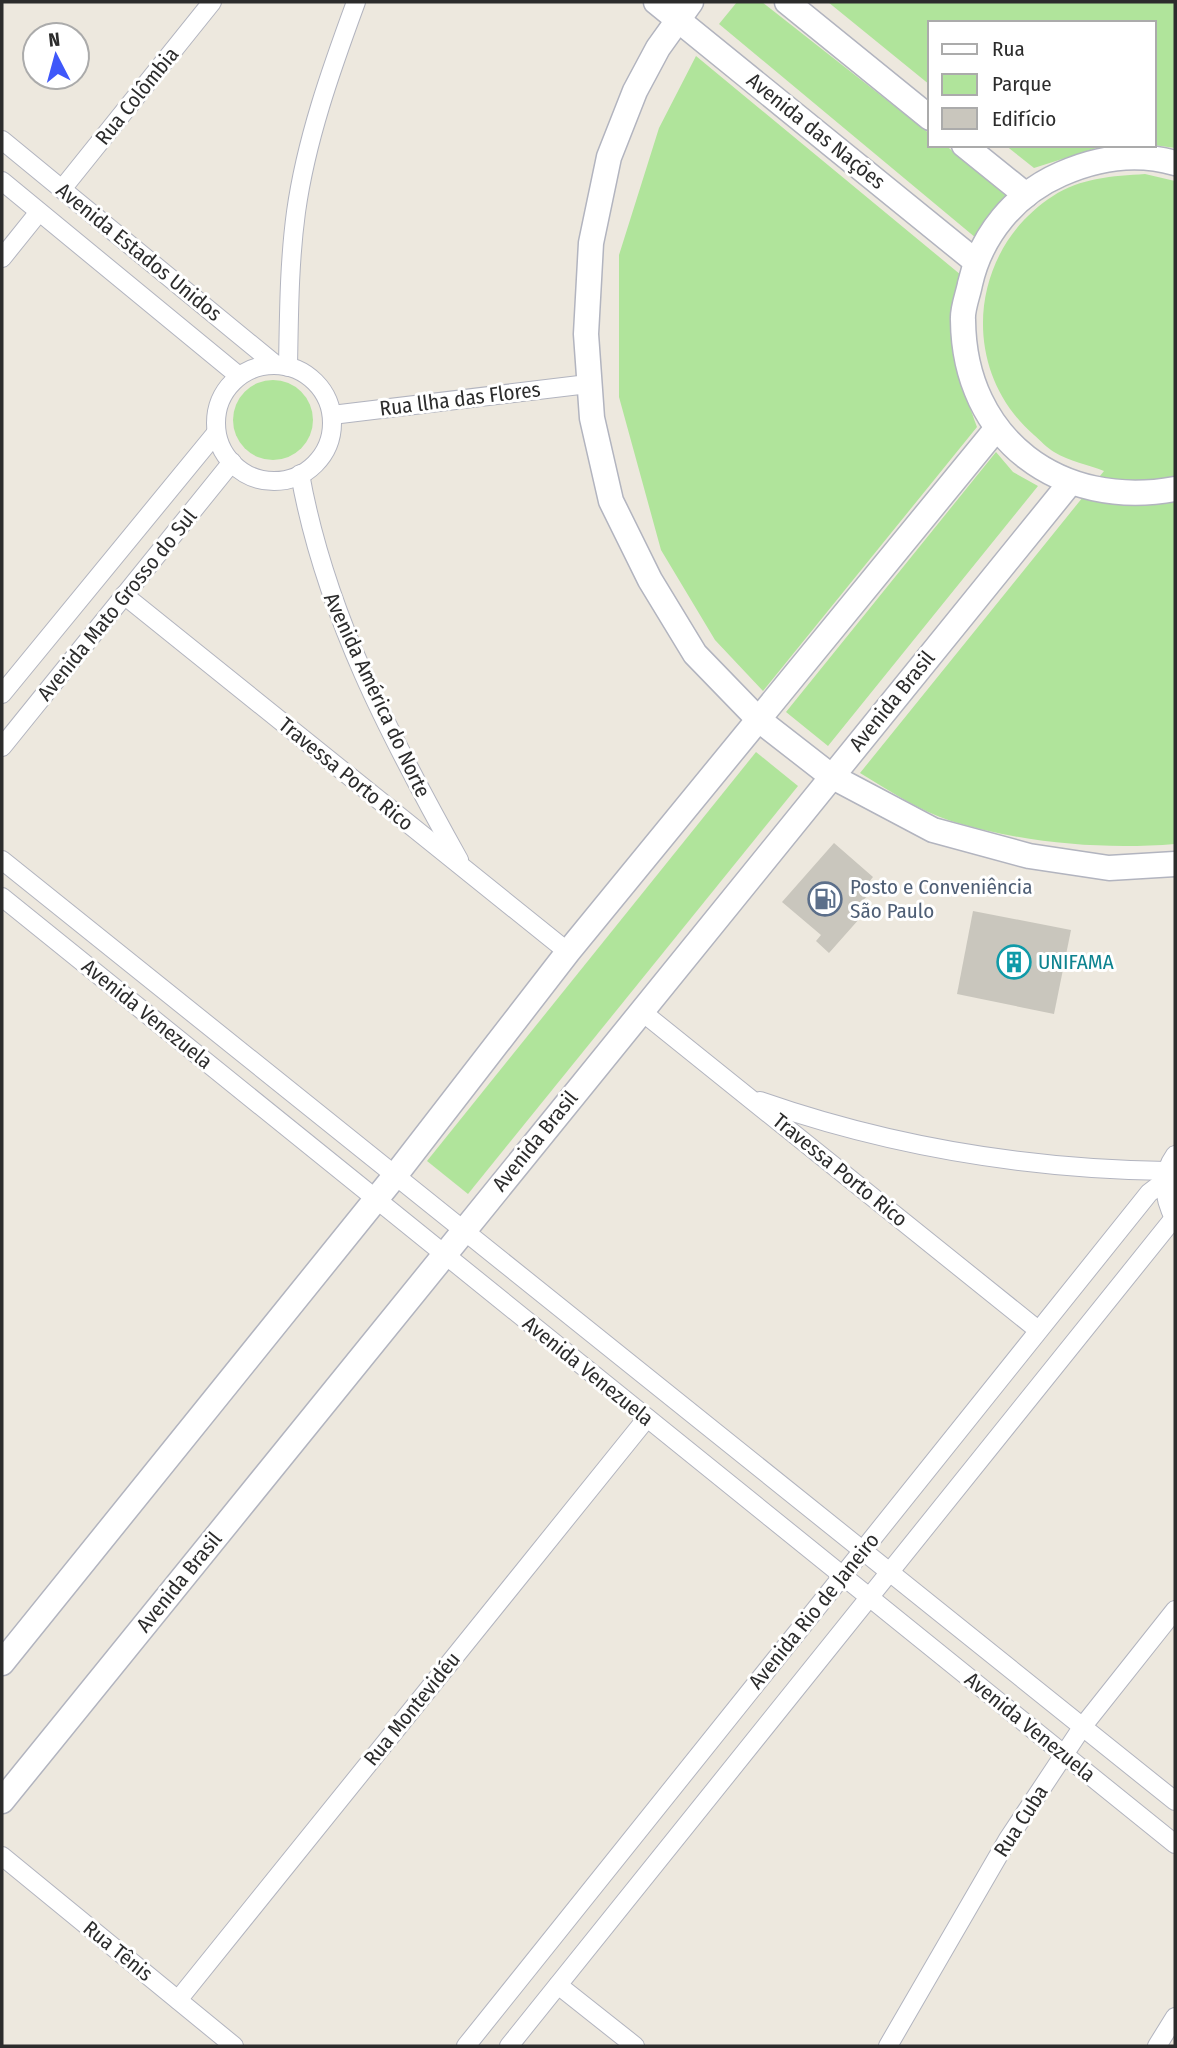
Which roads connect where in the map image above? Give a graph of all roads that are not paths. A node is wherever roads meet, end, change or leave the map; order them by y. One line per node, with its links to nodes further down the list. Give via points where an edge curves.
1 (212, 2): 11 (street, Rua Colômbia)
2 (356, 2): 16 (street, via 334,61 296,211)
3 (656, 2): 5 (main road, Avenida das Nações)
4 (787, 2): 6 (main road)
5 (685, 10): 15 (main road, Avenida das Nações); 18 (main road, via 635,91 609,157 591,243)
6 (928, 116)
7 (2, 140): 11 (street, Avenida Estados Unidos)
8 (966, 147): 12 (main road)
9 (1175, 163): 12 (main road, via 1121,157 1082,164)
10 (2, 181): 13 (street, Avenida Estados Unidos)
11 (62, 190): 16 (street, Avenida Estados Unidos)
12 (1026, 195): 15 (main road, via 992,231)
13 (39, 212): 14 (street); 17 (street, Avenida Estados Unidos)
14 (2, 258)
15 (975, 261): 20 (main road, via 962,318 970,376)
16 (282, 366): 17 (street, via 251,369); 19 (street, via 314,380)
17 (239, 376): 21 (street, via 219,401)
18 (588, 384): 19 (street, Rua llha das Flores); 28 (main road, via 611,501 650,580 695,654)
19 (332, 415): 23 (street, via 326,449)
20 (997, 428): 24 (main road, via 1030,461); 28 (main road)
21 (216, 433): 22 (street); 27 (street, Avenida Mato Grosso do Sul)
22 (232, 462): 23 (street, via 251,476 268,480); 26 (street, Avenida Mato Grosso do Sul)
23 (300, 474): 33 (street, Avenida América do Norte, via 320,566 337,616 414,780)
24 (1070, 483): 25 (main road, via 1122,495); 30 (main road, Avenida Brasil)
25 (1175, 489)
26 (124, 596): 29 (street, Avenida Mato Grosso do Sul); 33 (street, Travessa Porto Rico)
27 (2, 694)
28 (759, 720): 30 (main road); 35 (main road)
29 (2, 747)
30 (831, 776): 32 (main road, via 933,830 1029,856 1110,868); 36 (main road, Avenida Brasil)
31 (2, 860): 39 (street, Avenida Venezuela)
32 (1175, 864)
33 (463, 868): 35 (street, Travessa Porto Rico)
34 (2, 897): 40 (street, Avenida Venezuela)
35 (568, 952): 39 (main road)
36 (641, 1010): 37 (street, Travessa Porto Rico); 42 (main road, Avenida Brasil)
37 (747, 1096): 38 (street, via 829,1125 911,1145 1074,1169); 44 (street, Travessa Porto Rico)
38 (1169, 1168): 41 (street, via 1167,1206); 44 (street, Avenida Rio de Janeiro)
39 (394, 1177): 40 (main road); 42 (street, Avenida Venezuela)
40 (376, 1199): 43 (street, Avenida Venezuela); 51 (main road)
41 (1175, 1219): 47 (street, Avenida Rio de Janeiro)
42 (462, 1231): 43 (main road, Avenida Brasil); 46 (street, Avenida Venezuela)
43 (444, 1254): 45 (street, Avenida Venezuela); 54 (main road, Avenida Brasil)
44 (1038, 1330): 46 (street, Avenida Rio de Janeiro)
45 (647, 1418): 48 (street, Avenida Venezuela); 59 (street, Rua Montevidéu)
46 (862, 1550): 47 (street, Avenida Venezuela); 48 (street, Avenida Rio de Janeiro)
47 (890, 1572): 49 (street, Avenida Rio de Janeiro); 52 (street, Avenida Venezuela)
48 (843, 1575): 49 (street, Avenida Venezuela); 62 (street, Avenida Rio de Janeiro)
49 (869, 1597): 53 (street, Avenida Venezuela); 58 (street, Avenida Rio de Janeiro)
50 (1175, 1610): 52 (street, Rua Cuba)
51 (2, 1663)
52 (1083, 1726): 53 (street, Rua Cuba); 55 (street, Avenida Venezuela)
53 (1064, 1754): 56 (street, Avenida Venezuela); 65 (street, Rua Cuba, via 1008,1839)
54 (2, 1801)
55 (1175, 1801)
56 (1175, 1844)
57 (2, 1856): 59 (street, Rua Tênis)
58 (558, 1985): 63 (street, Avenida Rio de Janeiro); 64 (street)
59 (178, 2000): 61 (street, Rua Tênis)
60 (1175, 2017): 66 (street)
61 (234, 2046)
62 (466, 2046)
63 (509, 2046)
64 (635, 2046)
65 (888, 2046)
66 (1157, 2046)

